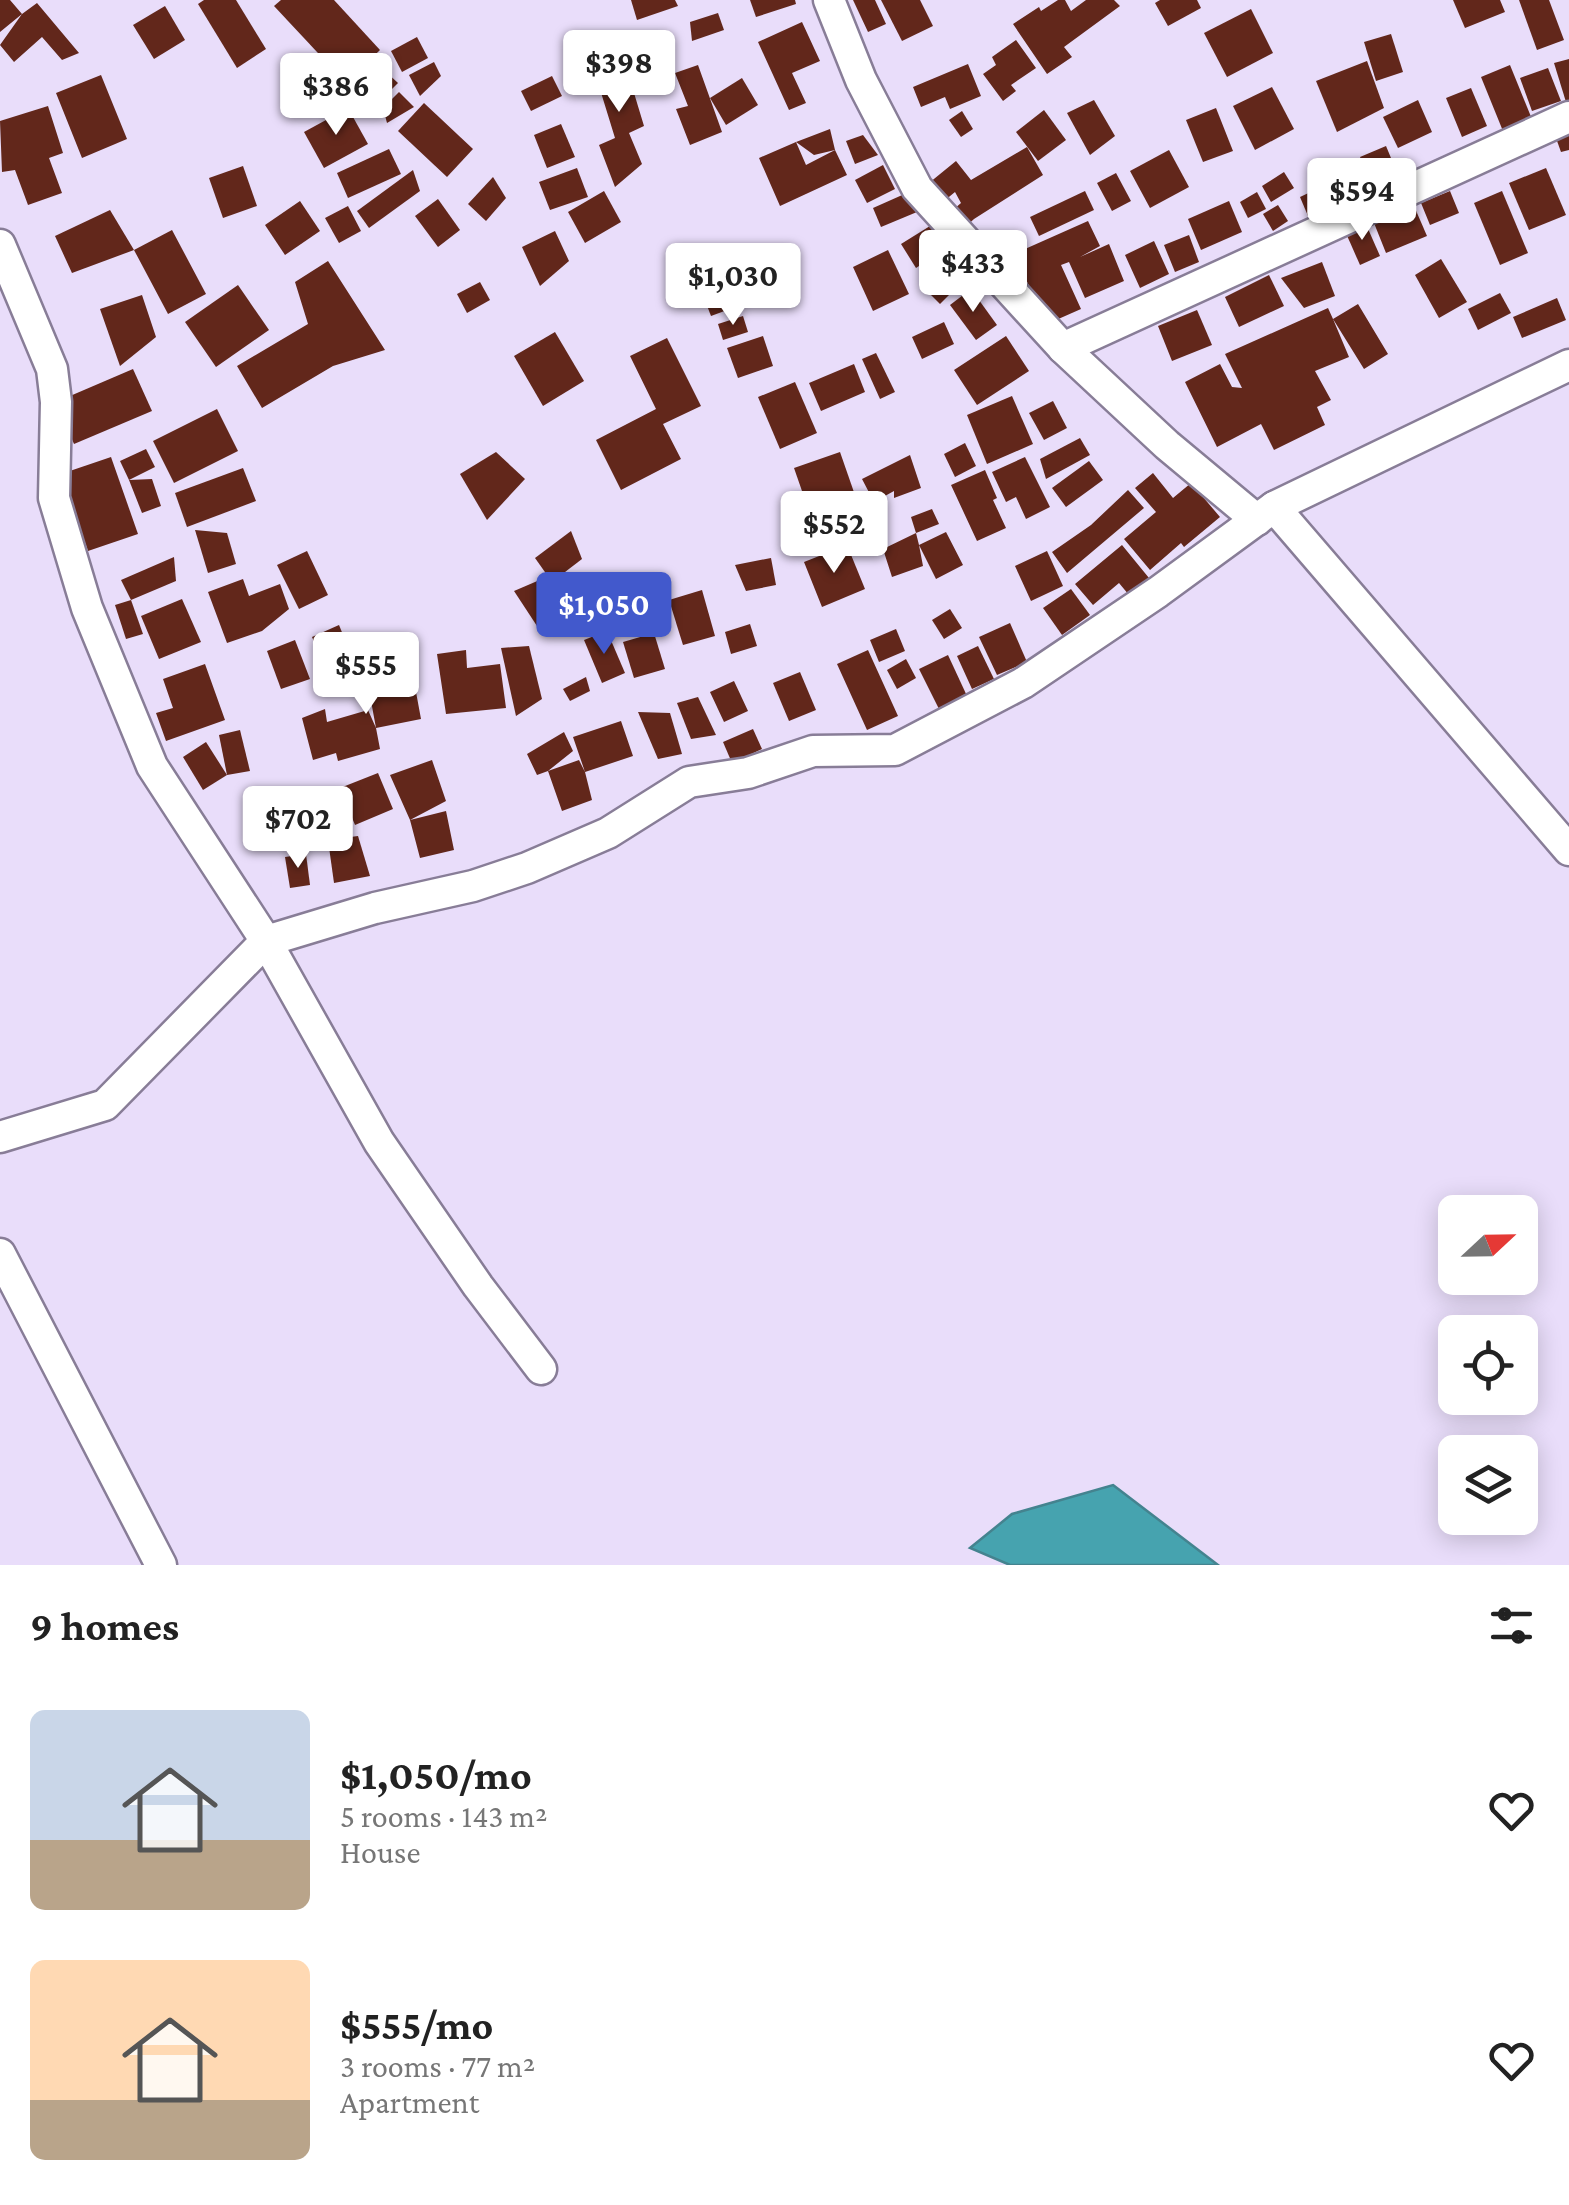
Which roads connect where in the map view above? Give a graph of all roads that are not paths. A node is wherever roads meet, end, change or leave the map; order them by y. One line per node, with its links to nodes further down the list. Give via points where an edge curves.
1 (829, 0): 4 (street, via 861,80 918,188)
2 (1569, 117): 4 (street)
3 (0, 244): 8 (street, via 52,369 54,498 87,608 152,766)
4 (1064, 348): 6 (street, via 1167,445)
5 (1569, 365): 6 (street)
6 (1266, 513): 7 (street); 8 (street, via 1024,683 894,750 814,751 748,773 688,782 608,832 526,868)
7 (1569, 850)
8 (266, 941): 9 (street, via 105,1105); 11 (street, via 379,1142)
9 (0, 1137)
10 (0, 1254): 12 (street)
11 (541, 1370)
12 (161, 1565)

